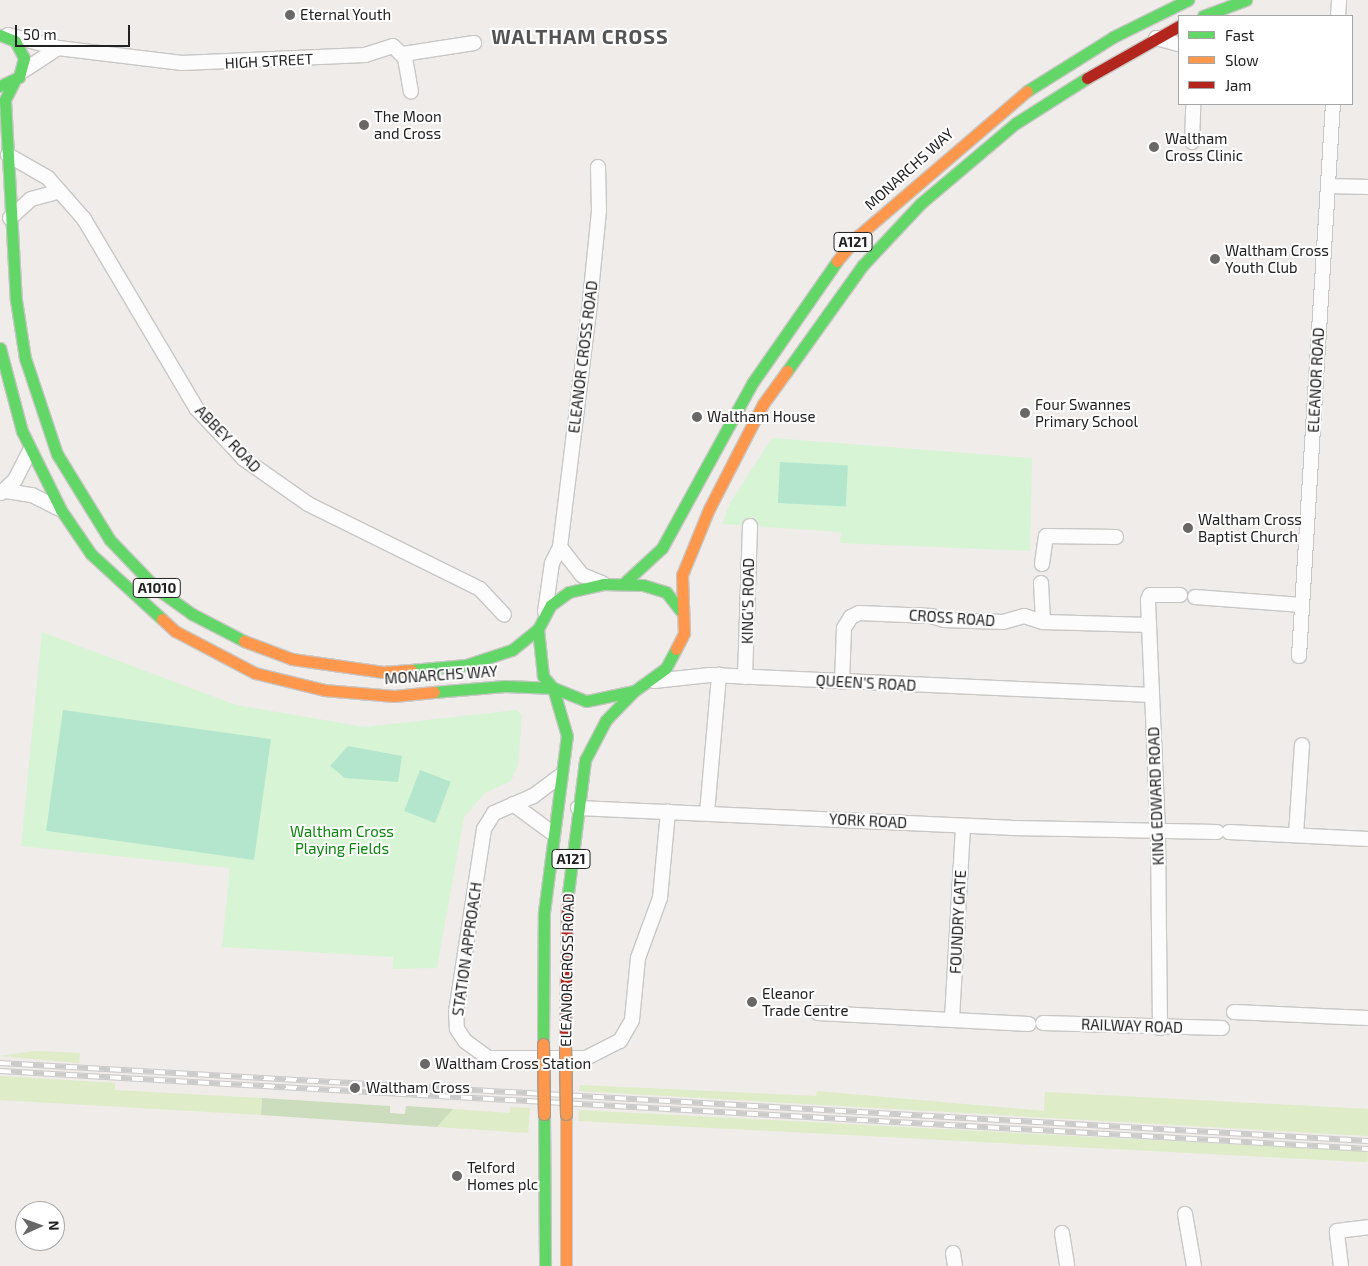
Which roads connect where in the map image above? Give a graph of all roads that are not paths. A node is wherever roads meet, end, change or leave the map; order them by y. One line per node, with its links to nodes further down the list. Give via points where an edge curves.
1 (1188, 0): 37 (main road, MONARCHS WAY / A121, via 1113,37 1011,101 859,235 825,276 753,382 662,548)
2 (1246, 0): 4 (main road)
3 (1339, 0): 6 (street)
4 (1226, 11): 5 (main road)
5 (1208, 15)
6 (1338, 15)
7 (1178, 26): 9 (main road, A121)
8 (2, 35): 12 (street, HIGH STREET, via 44,41); 14 (main road, via 22,51)
9 (1155, 38): 11 (street); 41 (main road, A121, via 1016,124 920,204 863,265 789,363 733,460 682,576)
10 (474, 43): 13 (street, HIGH STREET)
11 (1178, 44)
12 (58, 48): 13 (street, HIGH STREET, via 149,62 209,64 365,55 393,46); 14 (street)
13 (403, 54): 17 (street)
14 (23, 71): 15 (main road, MONARCHS WAY)
15 (14, 82): 16 (main road); 21 (main road, MONARCHS WAY / A1010, via 5,100)
16 (0, 86)
17 (411, 91)
18 (1193, 105): 20 (street)
19 (1333, 105): 23 (street, ELEANOR ROAD)
20 (1192, 142)
21 (8, 155): 25 (street, ABBEY ROAD, via 48,178); 26 (main road, MONARCHS WAY / A1010)
22 (598, 167): 33 (street, ELEANOR CROSS ROAD, via 593,277)
23 (1328, 186): 24 (street); 40 (street, ELEANOR ROAD)
24 (1368, 187)
25 (57, 192): 26 (street, via 31,199); 43 (street, ABBEY ROAD, via 84,219 196,408 244,459 308,504 480,589)
26 (10, 218): 46 (main road, MONARCHS WAY / A1010, via 25,358 41,418 74,488 110,540 157,589 232,636 292,659 332,668 383,672 466,665 512,650)
27 (0, 348): 28 (main road, MONARCHS WAY / A1010, via 9,392)
28 (30, 451): 29 (street); 30 (main road, MONARCHS WAY / A1010)
29 (3, 492): 30 (street, via 32,495)
30 (60, 510): 52 (main road, MONARCHS WAY / A1010, via 91,554 143,606 192,641 255,673 324,690 394,696 505,686)
31 (750, 526): 49 (street, KING'S ROAD)
32 (1116, 537): 34 (street, via 1046,536)
33 (560, 547): 36 (street, via 582,575); 42 (street, ELEANOR CROSS ROAD, via 552,563)
34 (1042, 564)
35 (1041, 583): 44 (street)
36 (603, 584): 37 (main road); 42 (main road, via 569,592)
37 (623, 584): 41 (main road, via 666,592)
38 (1180, 595): 45 (street, KING EDWARD ROAD, via 1150,595)
39 (1195, 596): 40 (street)
40 (1302, 605): 47 (street, ELEANOR ROAD)
41 (681, 611): 50 (main road, via 684,633 677,651)
42 (545, 612): 46 (main road)
43 (504, 615)
44 (1044, 622): 45 (street, CROSS ROAD); 51 (street, CROSS ROAD, via 1024,616 996,622 859,613 850,617 844,628)
45 (1149, 625): 54 (street, KING EDWARD ROAD)
46 (538, 629): 52 (main road, via 538,659)
47 (1299, 656)
48 (718, 675): 49 (street, QUEEN'S ROAD); 50 (street, QUEEN'S ROAD); 60 (street)
49 (745, 676): 51 (street, QUEEN'S ROAD)
50 (649, 682): 53 (main road)
51 (842, 682): 54 (street, QUEEN'S ROAD)
52 (552, 688): 53 (main road, via 586,701); 56 (main road, ELEANOR CROSS ROAD / A121, via 567,726)
53 (634, 691): 58 (main road, ELEANOR CROSS ROAD / A121, via 606,720 585,760)
54 (1152, 695): 62 (street, KING EDWARD ROAD)
55 (1302, 744): 64 (street)
56 (560, 776): 57 (street, STATION APPROACH, via 544,790); 63 (main road, ELEANOR CROSS ROAD / A121)
57 (513, 804): 59 (street, STATION APPROACH, via 494,813 484,829 457,1028 475,1052 488,1058 555,1060 601,1054 628,1030 638,958 660,898); 63 (street)
58 (578, 808): 59 (street, YORK ROAD); 78 (main road, ELEANOR CROSS ROAD / A121, bridge, via 567,902)
59 (668, 812): 60 (street, YORK ROAD)
60 (707, 813): 61 (street, YORK ROAD)
61 (963, 826): 62 (street, YORK ROAD); 68 (street, FOUNDRY GATE)
62 (1158, 831): 64 (street, YORK ROAD); 72 (street, KING EDWARD ROAD)
63 (551, 832): 77 (main road, ELEANOR CROSS ROAD / A121, bridge, via 544,912)
64 (1296, 835): 65 (street, YORK ROAD)
65 (1368, 839)
66 (1234, 1012): 69 (street)
67 (818, 1013): 68 (street)
68 (952, 1018): 71 (street)
69 (1368, 1018)
70 (1043, 1023): 72 (street, RAILWAY ROAD)
71 (1029, 1024)
72 (1160, 1028): 73 (street, RAILWAY ROAD)
73 (1222, 1028)
74 (1185, 1214): 80 (street)
75 (1368, 1227): 81 (street, via 1337,1231)
76 (1062, 1233): 79 (street)
77 (545, 1266)
78 (566, 1266)
79 (1067, 1266)
80 (1194, 1266)
81 (1341, 1266)

